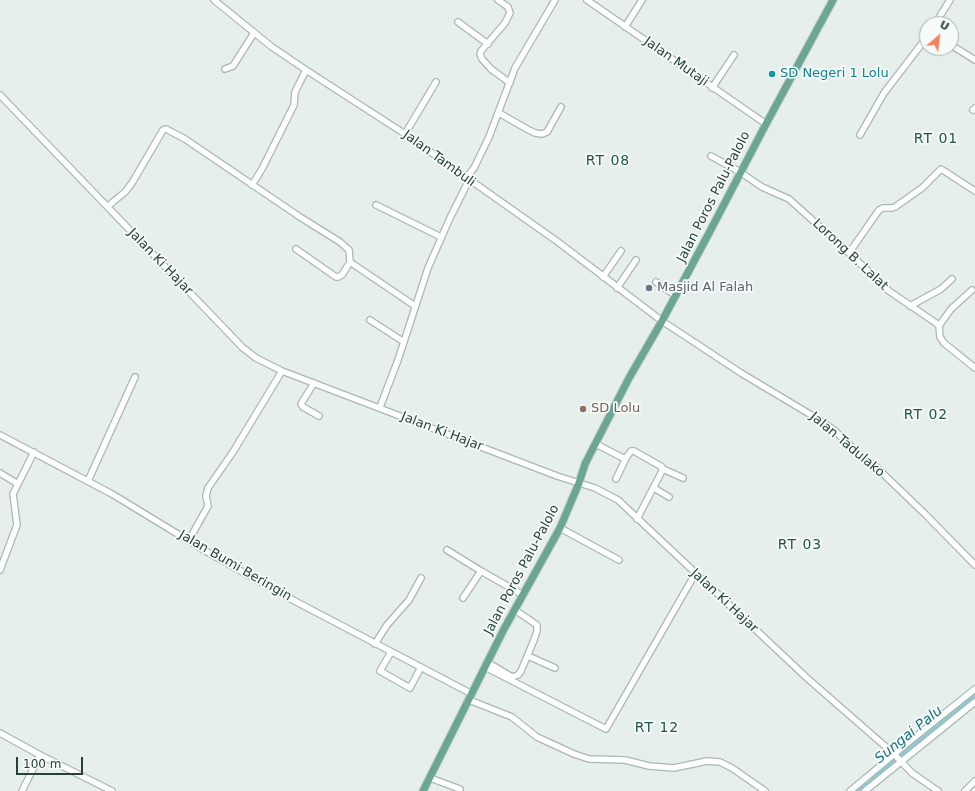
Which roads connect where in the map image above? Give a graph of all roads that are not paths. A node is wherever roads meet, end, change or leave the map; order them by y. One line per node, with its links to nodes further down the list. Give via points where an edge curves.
1 (214, 0): 11 (street, Jalan Tambuli)
2 (498, 0): 12 (street, via 508,7 510,13)
3 (555, 0): 20 (street, via 515,68)
4 (587, 0): 10 (street, Jalan Mutaji)
5 (642, 0): 10 (street)
6 (833, 0): 25 (main road, Jalan Poros Palu-Palolo)
7 (950, 0): 8 (street)
8 (940, 16)
9 (458, 22): 12 (street)
10 (626, 27): 21 (street, Jalan Mutaji)
11 (254, 33): 17 (street, via 233,66); 18 (street, Jalan Tambuli)
12 (488, 44): 20 (street, via 481,51 482,59 493,72)
13 (919, 47): 27 (street, via 884,93)
14 (959, 49): 16 (street)
15 (734, 55): 21 (street)
16 (975, 60)
17 (225, 69)
18 (306, 70): 26 (street, Jalan Tambuli); 31 (street, via 295,92 294,105)
19 (436, 82): 26 (street)
20 (510, 83): 24 (street)
21 (712, 88): 25 (street, Jalan Mutaji)
22 (0, 95): 34 (street, Jalan Ki Hajar)
23 (561, 107): 24 (street, via 547,132 542,134 527,130)
24 (499, 113): 30 (street)
25 (766, 124): 29 (main road, Jalan Poros Palu-Palolo)
26 (405, 134): 30 (street, Jalan Tambuli)
27 (860, 136)
28 (711, 156): 29 (street, Lorong B. Lalat)
29 (740, 172): 38 (street, Lorong B. Lalat, via 762,187 789,199); 46 (main road, Jalan Poros Palu-Palolo)
30 (467, 179): 35 (street); 41 (street, Jalan Tambuli)
31 (252, 185): 34 (street, via 185,139 164,129 134,182); 40 (street, via 347,247)
32 (975, 191): 38 (street, via 941,169 922,188 894,207 879,210)
33 (376, 205): 35 (street)
34 (108, 206): 54 (street, Jalan Ki Hajar, via 242,347 260,361)
35 (441, 237): 47 (street)
36 (296, 249): 40 (street, via 336,277 342,275)
37 (621, 251): 41 (street)
38 (849, 253): 48 (street, Lorong B. Lalat, via 888,291)
39 (636, 260): 44 (street)
40 (350, 262): 47 (street)
41 (604, 277): 44 (street, Jalan Tambuli)
42 (952, 279): 48 (street, via 941,289)
43 (656, 282): 46 (street)
44 (617, 288): 50 (street, Jalan Tambuli)
45 (972, 290): 51 (street, via 951,309)
46 (676, 296): 50 (main road, Jalan Poros Palu-Palolo)
47 (415, 306): 52 (street)
48 (910, 306): 51 (street, Lorong B. Lalat)
49 (370, 320): 52 (street)
50 (662, 321): 60 (main road, Jalan Poros Palu-Palolo, via 629,378); 77 (street, Jalan Tadulako, via 834,430 910,499)
51 (938, 326): 53 (street, via 944,343)
52 (404, 342): 57 (street)
53 (975, 368)
54 (282, 371): 56 (street, Jalan Ki Hajar); 74 (street, via 208,488 208,506)
55 (135, 377): 67 (street)
56 (314, 383): 57 (street, Jalan Ki Hajar); 58 (street, via 301,404)
57 (380, 408): 68 (street, Jalan Ki Hajar)
58 (319, 416)
59 (0, 435): 61 (street, Jalan Bumi Beringin)
60 (596, 444): 62 (street); 68 (main road, Jalan Poros Palu-Palolo, via 585,464)
61 (34, 452): 67 (street, Jalan Bumi Beringin); 69 (street)
62 (626, 458): 63 (street, via 633,450); 66 (street)
63 (663, 469): 65 (street); 70 (street)
64 (0, 473): 69 (street)
65 (683, 478)
66 (616, 479)
67 (88, 481): 74 (street, Jalan Bumi Beringin)
68 (579, 483): 72 (street, Jalan Ki Hajar, via 616,499); 73 (main road, Jalan Poros Palu-Palolo)
69 (18, 484): 78 (street, via 13,494 17,525)
70 (654, 488): 71 (street); 72 (street)
71 (669, 497)
72 (637, 519): 80 (street, Jalan Ki Hajar)
73 (560, 528): 76 (street); 82 (main road, Jalan Poros Palu-Palolo)
74 (189, 540): 85 (street, Jalan Bumi Beringin, via 289,598)
75 (447, 550): 79 (street)
76 (619, 560)
77 (975, 565)
78 (0, 570)
79 (481, 572): 82 (street); 83 (street)
80 (695, 574): 88 (street, via 606,729); 98 (street, Jalan Ki Hajar)
81 (421, 578): 85 (street, via 409,600 387,625)
82 (523, 595): 84 (main road, Jalan Poros Palu-Palolo)
83 (464, 598)
84 (515, 610): 87 (street, via 537,625); 88 (main road, Jalan Poros Palu-Palolo)
85 (376, 644): 86 (street, Jalan Bumi Beringin)
86 (391, 652): 89 (street, Jalan Bumi Beringin); 89 (street, via 380,671 410,688)
87 (528, 656): 88 (street, via 519,674 514,677); 90 (street)
88 (486, 665): 92 (main road, Jalan Poros Palu-Palolo)
89 (421, 667): 92 (street, Jalan Bumi Beringin)
90 (555, 668)
91 (975, 689): 98 (street)
92 (470, 697): 99 (main road, Jalan Poros Palu-Palolo); 105 (street, Jalan Bumi Beringin, via 512,717 536,737 589,759 625,760 649,766 674,768 708,761 720,762)
93 (975, 702): 94 (street)
94 (970, 707): 95 (street); 98 (street)
95 (975, 711)
96 (0, 733): 97 (street)
97 (40, 755): 102 (street); 103 (street)
98 (897, 758): 106 (street); 107 (street); 108 (street, Jalan Ki Hajar, via 916,776)
99 (430, 778): 101 (street); 104 (main road, Jalan Poros Palu-Palolo)
100 (975, 781): 109 (street)
101 (460, 789)
102 (22, 791)
103 (112, 791)
104 (423, 791)
105 (765, 791)
106 (850, 791)
107 (865, 791)
108 (938, 791)
109 (964, 791)

